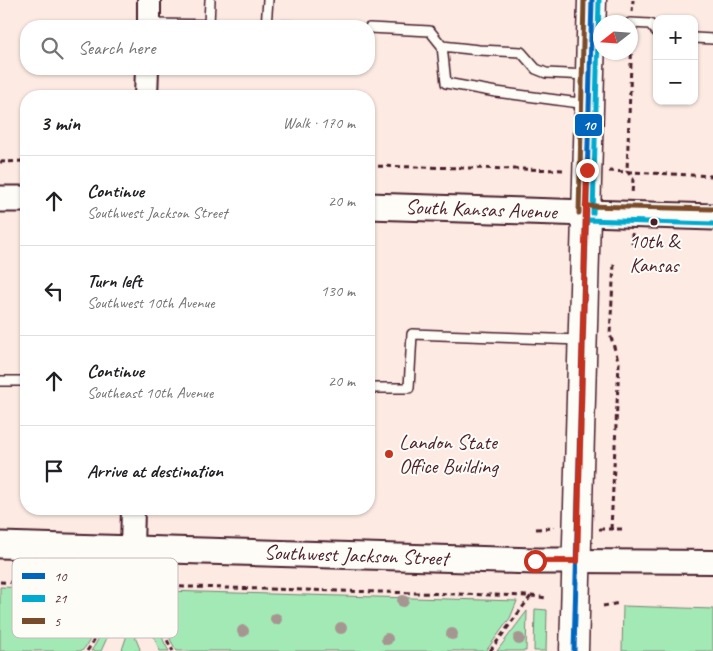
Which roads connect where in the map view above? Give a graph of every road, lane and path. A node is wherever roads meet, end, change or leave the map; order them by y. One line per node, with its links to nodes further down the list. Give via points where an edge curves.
1 (149, 0): 8 (street)
2 (210, 0): 9 (lane)
3 (268, 0): 10 (lane)
4 (592, 0): 6 (main road)
5 (633, 0): 7 (path)
6 (594, 15)
7 (632, 15)
8 (149, 20)
9 (210, 20)
10 (266, 20)
11 (638, 23): 12 (lane)
12 (653, 27)
13 (375, 28): 16 (lane, via 430,31)
14 (698, 38): 15 (lane)
15 (713, 40)
16 (442, 46): 20 (lane, via 521,52 536,69 546,73); 22 (lane, via 446,82)
17 (593, 52): 20 (main road)
18 (630, 60): 27 (path)
19 (147, 75): 21 (street)
20 (590, 75): 22 (main road)
21 (146, 90)
22 (589, 104): 26 (main road)
23 (20, 161): 24 (path)
24 (0, 162)
25 (375, 166): 26 (path)
26 (587, 170): 27 (path); 32 (main road)
27 (627, 171): 28 (path); 33 (path, via 633,179)
28 (713, 176)
29 (0, 199): 30 (main road)
30 (20, 199)
31 (375, 206): 32 (main road, South Kansas Avenue)
32 (586, 213): 33 (main road, South Kansas Avenue); 37 (main road)
33 (631, 214): 34 (main road, South Kansas Avenue); 35 (path)
34 (713, 216)
35 (632, 244)
36 (614, 264): 42 (path, via 610,334 619,363)
37 (582, 340): 40 (lane, via 412,334 409,388); 45 (main road)
38 (0, 381): 39 (lane)
39 (20, 382)
40 (375, 388)
41 (133, 515): 44 (street)
42 (611, 529)
43 (0, 546): 44 (main road, Southwest Jackson Street)
44 (132, 548): 45 (main road, Southwest Jackson Street)
45 (577, 561): 46 (street, Southwest Jackson Street); 57 (main road)
46 (713, 562)
47 (178, 587): 48 (path)
48 (531, 596): 49 (path); 56 (path)
49 (547, 598)
50 (620, 603): 51 (path)
51 (603, 606)
52 (95, 638): 54 (path)
53 (166, 638): 55 (path)
54 (87, 651)
55 (173, 651)
56 (490, 651)
57 (574, 651)

